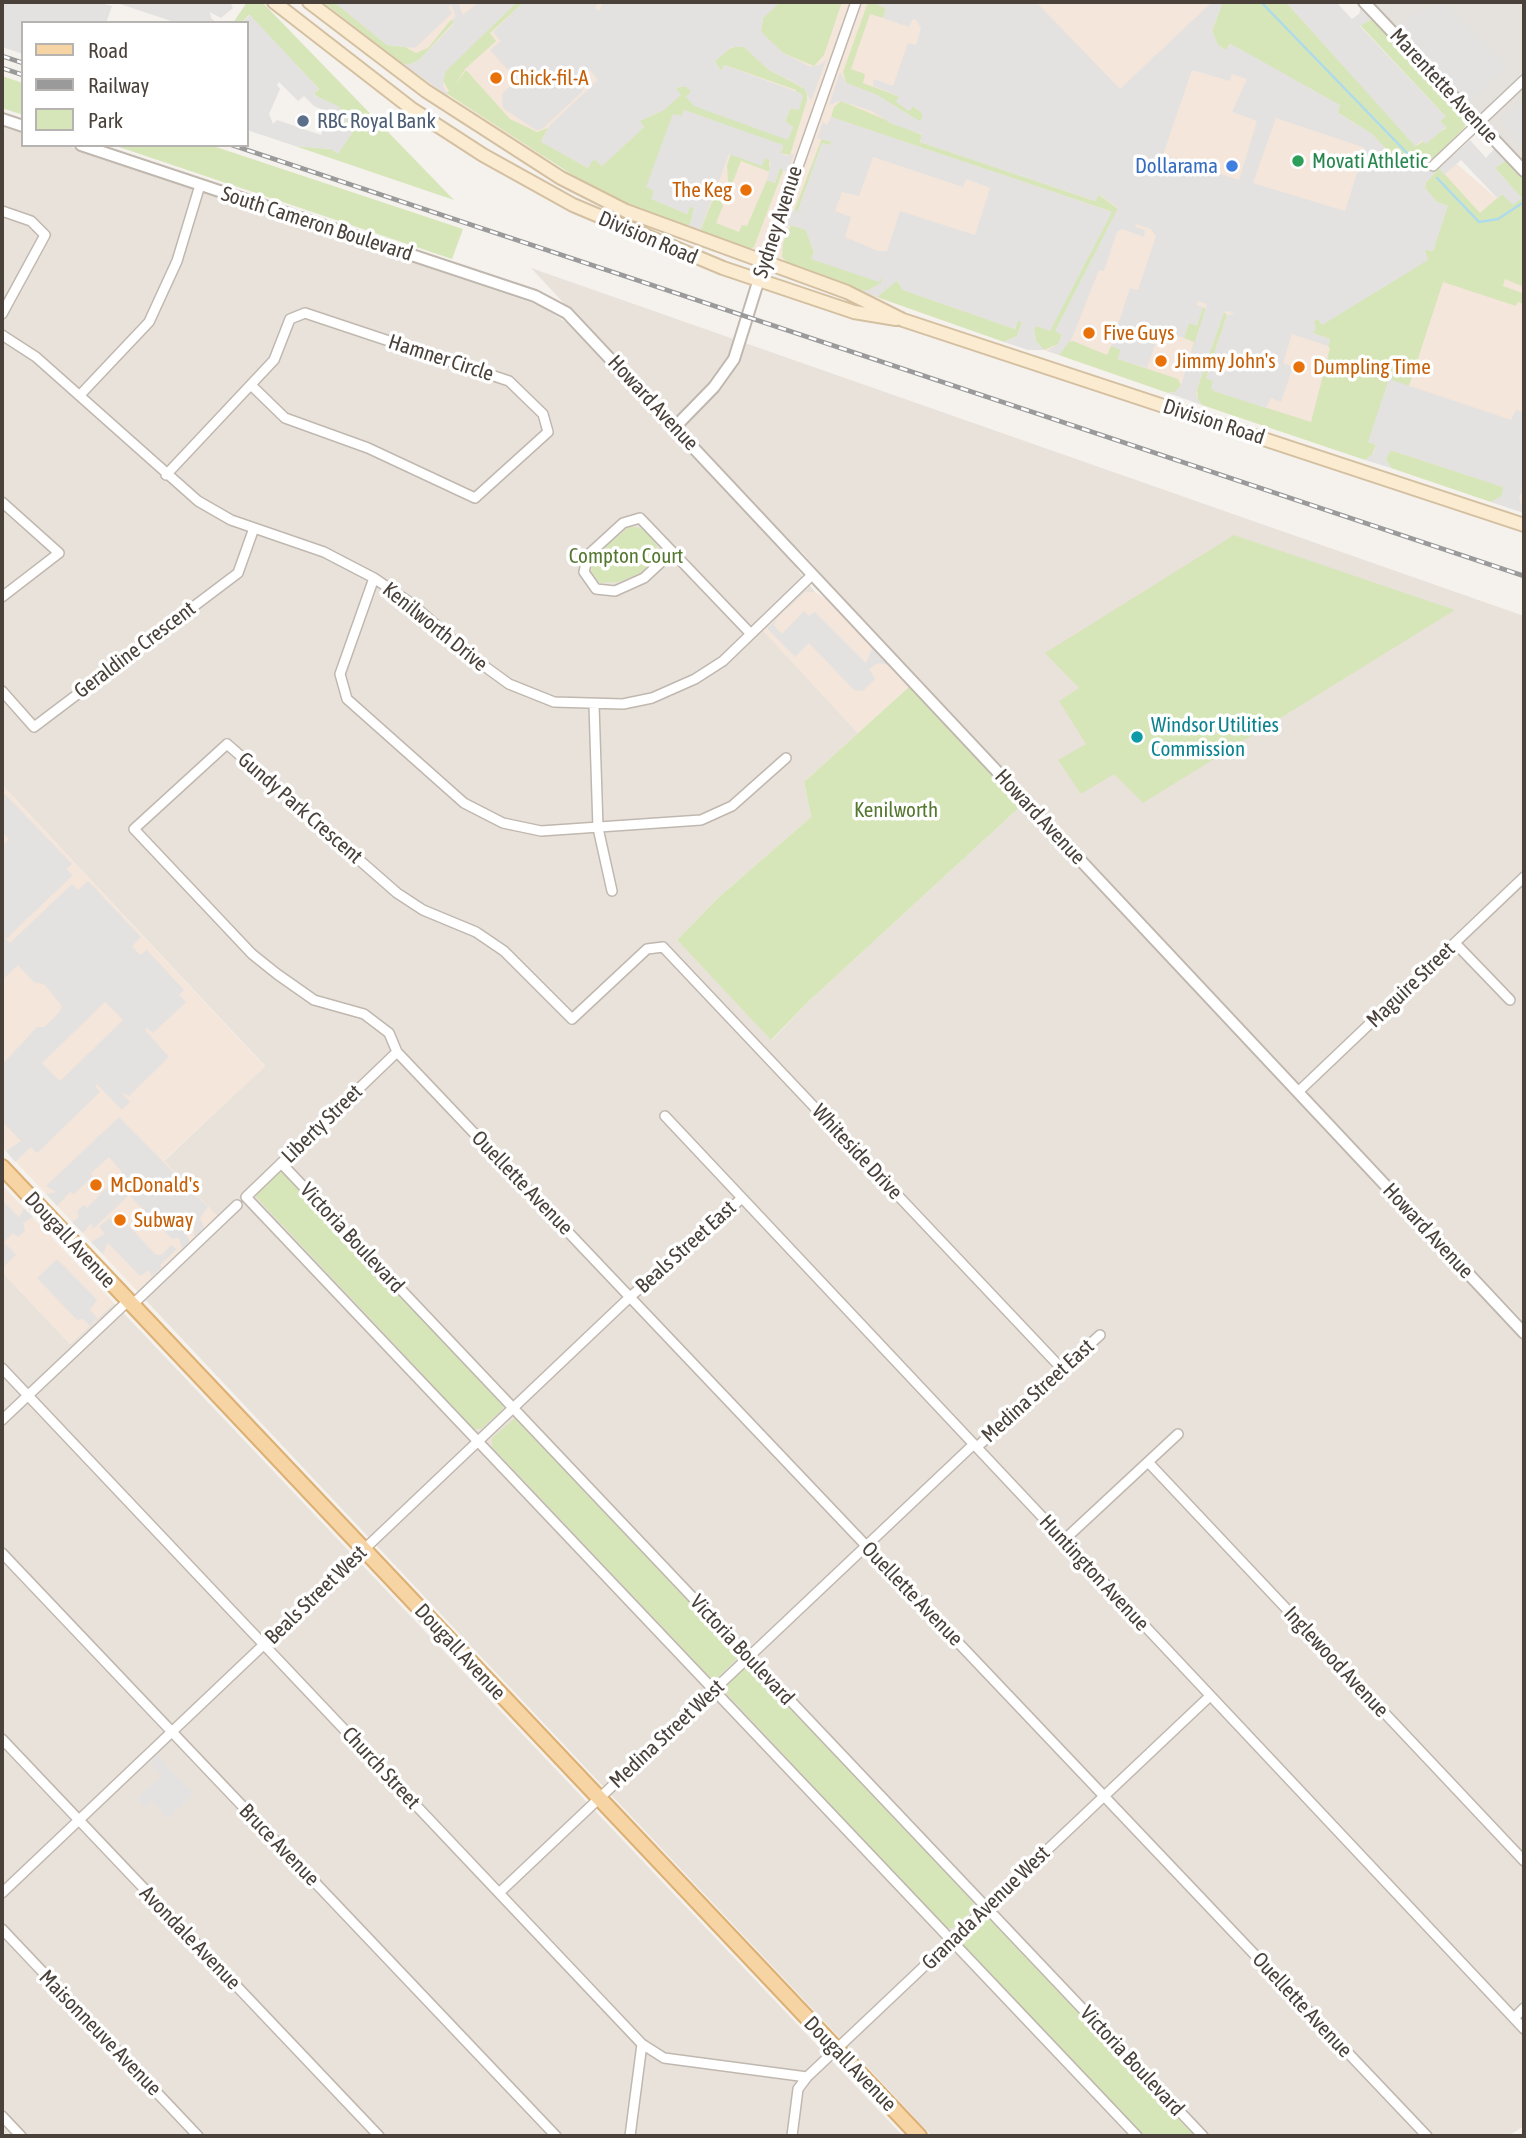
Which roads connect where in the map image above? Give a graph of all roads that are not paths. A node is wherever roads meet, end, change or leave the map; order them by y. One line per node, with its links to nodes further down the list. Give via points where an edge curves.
1 (274, 2): 15 (main road, Division Road, via 412,110 493,161 573,205)
2 (309, 2): 14 (main road, Division Road, via 425,91 595,196)
3 (856, 2): 14 (street, Sydney Avenue)
4 (1364, 2): 7 (street, Marentette Avenue)
5 (1524, 80): 7 (street)
6 (2, 119): 8 (street)
7 (1479, 123): 10 (street); 11 (street, Marentette Avenue)
8 (21, 125)
9 (86, 147): 12 (street, South Cameron Boulevard)
10 (1433, 166)
11 (1524, 171)
12 (200, 185): 16 (street, South Cameron Boulevard); 21 (street, via 177,261 149,322)
13 (2, 211): 17 (street, via 31,221 45,235)
14 (764, 263): 15 (street, Sydney Avenue); 18 (main road, Division Road, via 847,292)
15 (759, 281): 18 (main road, Division Road, via 854,312); 22 (street, Sydney Avenue, via 728,368)
16 (554, 304): 22 (street, Howard Avenue, via 576,321)
17 (2, 314)
18 (903, 320): 25 (main road, Division Road)
19 (2, 335): 21 (street, Kenilworth Drive, via 37,357)
20 (251, 385): 20 (street, Hamner Circle, via 285,418 369,449 475,498 548,432 543,414 509,381 305,313 290,319 274,360); 23 (street, Hamner Circle)
21 (80, 395): 23 (street, Kenilworth Drive)
22 (676, 427): 28 (street, Howard Avenue)
23 (166, 475): 26 (street, Kenilworth Drive, via 198,500)
24 (2, 502): 30 (street, via 59,553)
25 (1524, 524)
26 (254, 528): 29 (street, Kenilworth Drive, via 324,552); 32 (street, Geraldine Crescent, via 237,573 34,727)
27 (672, 552): 27 (street, via 640,518 623,523 588,555 584,572 596,589 615,591 644,578); 31 (street)
28 (812, 575): 31 (street, Kenilworth Drive); 42 (street, Howard Avenue)
29 (374, 578): 33 (street, Kenilworth Drive, via 509,684 554,702); 35 (street, via 340,674 347,699 464,803 503,823 541,831)
30 (2, 597)
31 (751, 634): 33 (street, Kenilworth Drive, via 723,661 695,679 652,698)
32 (2, 691)
33 (594, 705): 35 (street)
34 (786, 758): 35 (street, via 732,806 701,820)
35 (598, 828): 37 (street)
36 (1524, 877): 38 (street, Maguire Street)
37 (612, 891)
38 (1455, 943): 40 (street); 42 (street, Maguire Street)
39 (647, 949): 41 (street, Gundy Park Crescent, via 572,1019 504,951 397,893 227,744 134,830 252,954 314,1000 376,1021 389,1033); 53 (street, Whiteside Drive, via 663,947)
40 (1510, 1000)
41 (397, 1052): 44 (street, Liberty Street); 48 (street, Ouellette Avenue)
42 (1298, 1093): 50 (street, Howard Avenue)
43 (665, 1116): 46 (street, Huntington Avenue)
44 (281, 1163): 55 (street, Victoria Boulevard); 58 (street, Liberty Street, via 246,1197)
45 (2, 1167): 49 (main road, Dougall Avenue)
46 (742, 1198): 48 (street, Beals Street East); 59 (street, Huntington Avenue)
47 (237, 1205): 49 (street)
48 (630, 1297): 55 (street, Beals Street West); 62 (street, Ouellette Avenue)
49 (130, 1303): 54 (street); 63 (main road, Dougall Avenue)
50 (1524, 1333)
51 (1100, 1335): 53 (street, Medina Street East)
52 (2, 1368): 54 (street, Church Street)
53 (1062, 1369): 59 (street, Medina Street East)
54 (28, 1395): 56 (street); 65 (street, Church Street)
55 (513, 1408): 58 (street, Beals Street West); 66 (street, Victoria Boulevard)
56 (2, 1420)
57 (1178, 1434): 60 (street)
58 (478, 1441): 63 (street, Beals Street West); 67 (street)
59 (975, 1446): 61 (street, Huntington Avenue); 62 (street, Medina Street East)
60 (1148, 1462): 61 (street); 74 (street, Inglewood Avenue)
61 (1064, 1540): 68 (street, Huntington Avenue)
62 (865, 1545): 66 (street, Medina Street West); 71 (street, Ouellette Avenue)
63 (363, 1549): 65 (street, Beals Street West); 72 (main road, Dougall Avenue)
64 (2, 1553): 69 (street, Bruce Avenue)
65 (263, 1644): 69 (street, Beals Street West); 76 (street, Church Street)
66 (748, 1656): 67 (street, Medina Street West); 77 (street, Victoria Boulevard)
67 (713, 1690): 72 (street, Medina Street West); 79 (street)
68 (1210, 1696): 71 (street, Granada Avenue West); 81 (street, Huntington Avenue)
69 (172, 1732): 73 (street, Beals Street West); 90 (street, Bruce Avenue)
70 (2, 1739): 73 (street, Avondale Avenue)
71 (1104, 1796): 77 (street, Granada Avenue West); 96 (street, Ouellette Avenue)
72 (598, 1799): 76 (street, Medina Street West); 84 (main road, Dougall Avenue)
73 (79, 1820): 75 (street, Beals Street West); 89 (street, Avondale Avenue)
74 (1524, 1861)
75 (2, 1893)
76 (499, 1893): 83 (street, Church Street)
77 (987, 1908): 79 (street, Granada Avenue West); 95 (street, Victoria Boulevard)
78 (2, 1929): 88 (street, Maisonneuve Avenue)
79 (951, 1941): 84 (street, Granada Avenue West); 94 (street)
80 (1524, 2008): 81 (street)
81 (1514, 2018): 82 (street, Huntington Avenue)
82 (1524, 2029)
83 (642, 2044): 85 (street, Church Street, via 664,2058); 91 (street)
84 (836, 2050): 85 (street, Granada Avenue West); 93 (main road, Dougall Avenue)
85 (807, 2077): 92 (street, Granada Avenue West, via 798,2089)
86 (2, 2116): 87 (street)
87 (21, 2136)
88 (198, 2136)
89 (379, 2136)
90 (556, 2136)
91 (630, 2136)
92 (792, 2136)
93 (919, 2136)
94 (1137, 2136)
95 (1203, 2136)
96 (1427, 2136)

